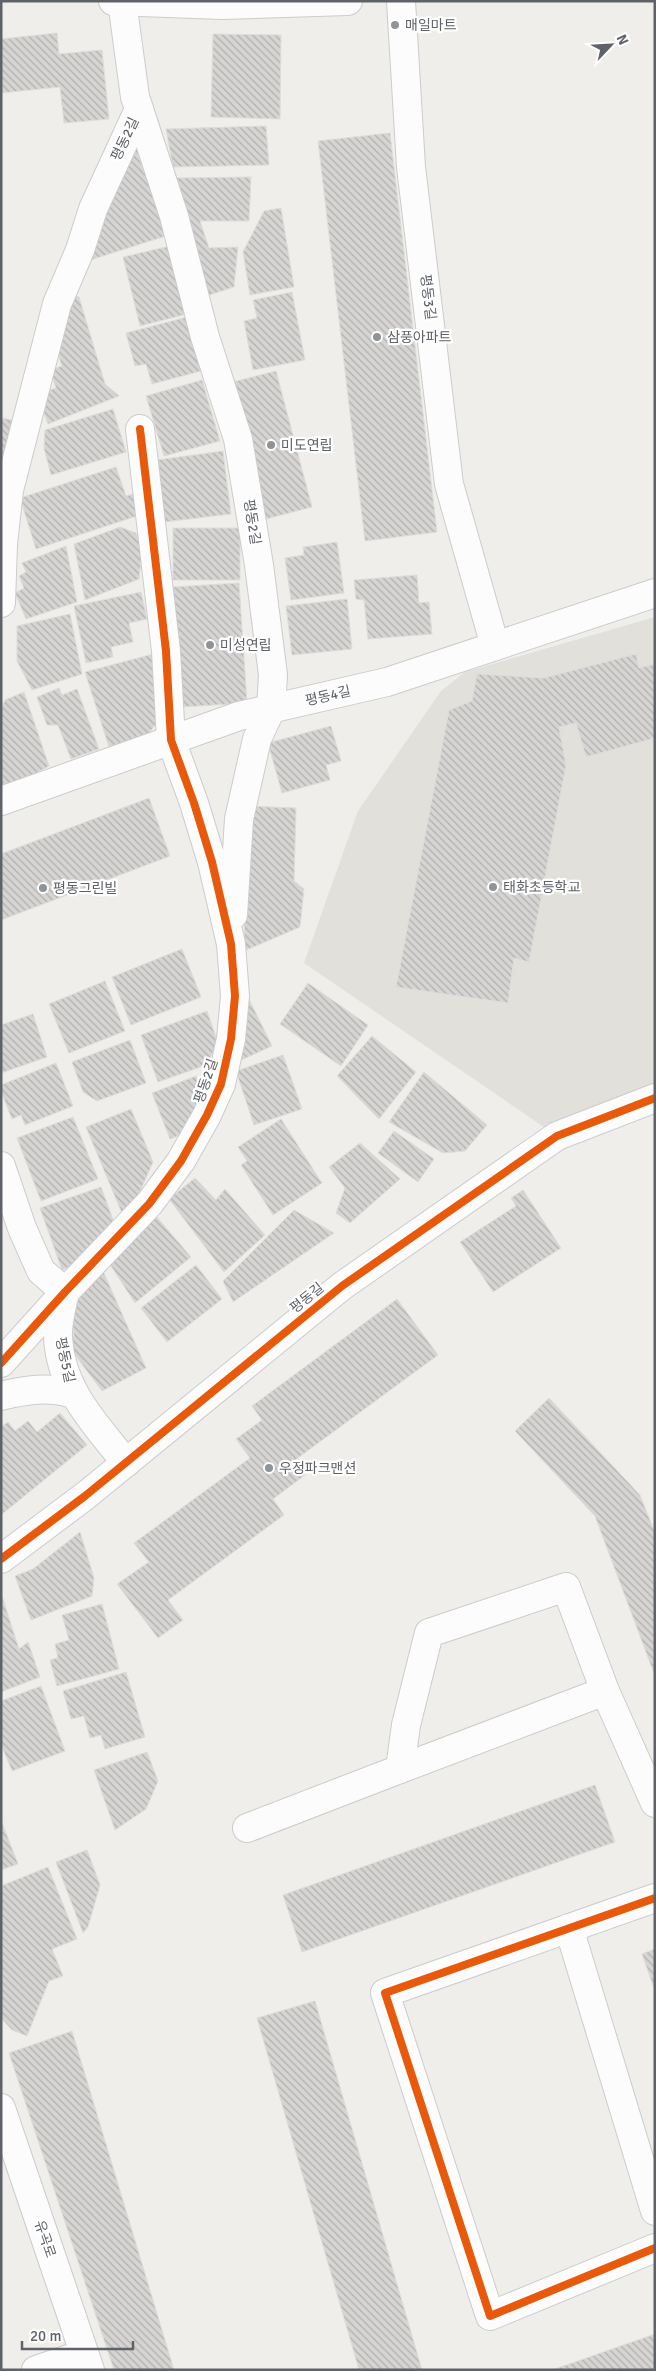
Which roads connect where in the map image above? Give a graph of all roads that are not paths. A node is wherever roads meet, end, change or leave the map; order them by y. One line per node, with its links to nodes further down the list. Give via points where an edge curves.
1 (113, 1): 2 (street)
2 (122, 1): 3 (street, via 222,5); 5 (street, 평동2길)
3 (348, 1)
4 (400, 1): 9 (street, 평동3길, via 411,167 449,484)
5 (139, 109): 8 (street, 평동2길, via 93,209 80,250 56,304 9,490); 10 (street, 평동2길, via 174,216 205,337 238,439 273,675)
6 (140, 429): 11 (street, 평동2길, via 166,651)
7 (655, 593): 9 (street, 평동4길)
8 (1, 603)
9 (495, 646): 10 (street, 평동4길, via 387,682)
10 (270, 709): 11 (street, 평동4길); 13 (street, 평동2길, via 257,739 239,819)
11 (170, 740): 12 (street, 평동4길); 13 (street, 평동2길, via 212,862)
12 (1, 801)
13 (231, 944): 16 (street, 평동2길, via 235,996 231,1039 221,1084 207,1115 181,1162 149,1204)
14 (655, 1098): 20 (street, 평동길, via 557,1136 342,1286)
15 (1, 1166): 16 (street, via 41,1271)
16 (65, 1292): 17 (street, 평동2길); 18 (street, 평동5길, via 58,1337 64,1371)
17 (1, 1363)
18 (73, 1394): 19 (street, via 46,1389); 20 (street, 평동5길)
19 (1, 1396)
20 (126, 1463): 21 (street, 평동길)
21 (1, 1559)
22 (605, 1691): 23 (street); 23 (street, via 566,1587 429,1633 406,1725); 24 (street)
23 (400, 1769): 25 (street)
24 (655, 1803)
25 (247, 1828)
26 (655, 1898): 27 (street)
27 (569, 1928): 29 (street); 30 (street, via 385,1993 490,2316)
28 (1, 2108): 31 (street, 유곡로)
29 (655, 2211)
30 (655, 2248)
31 (87, 2362): 32 (street)
32 (36, 2370)

